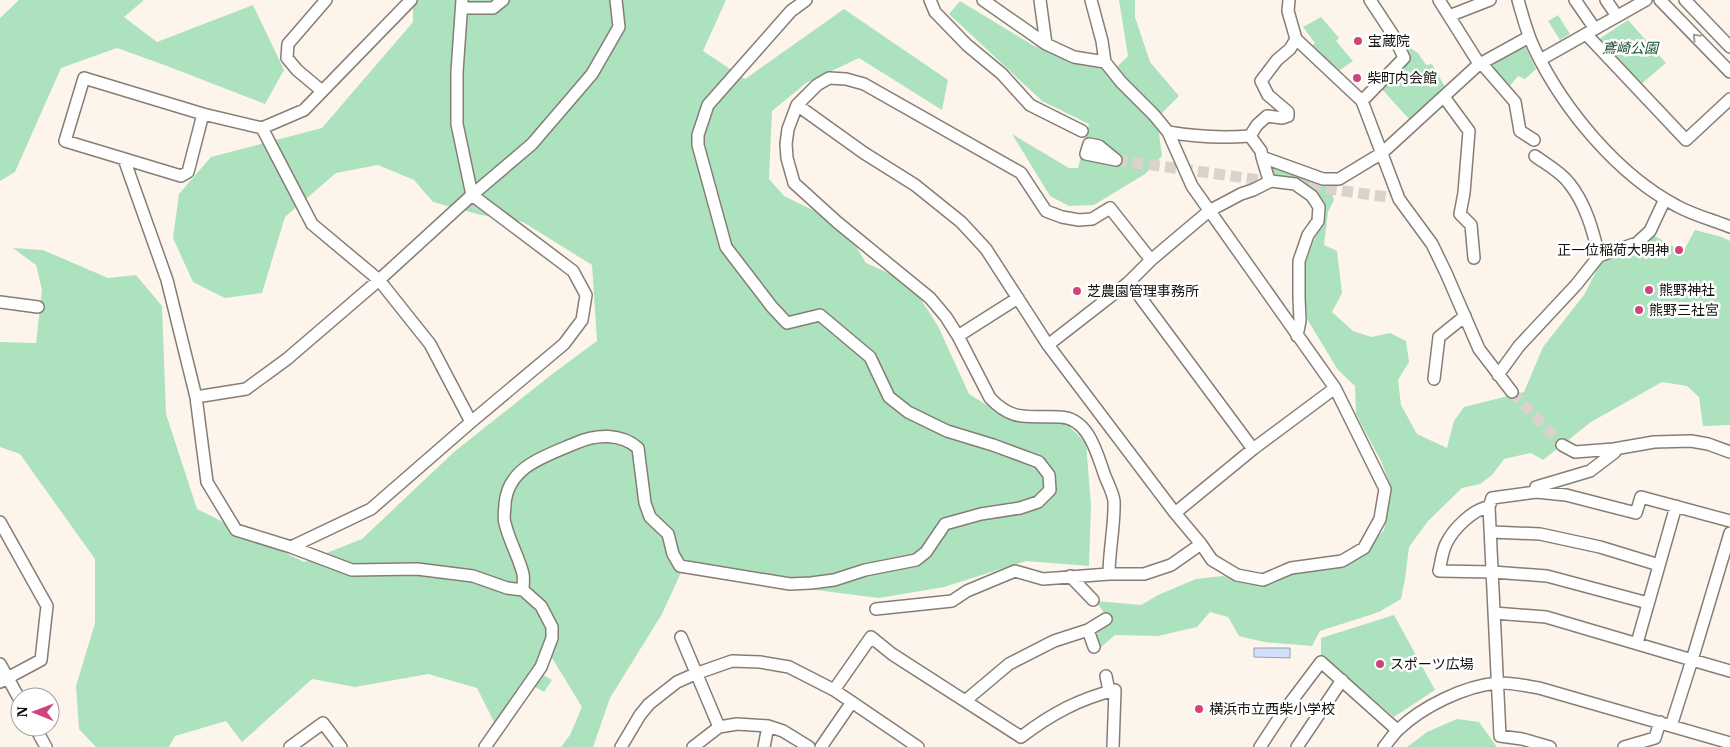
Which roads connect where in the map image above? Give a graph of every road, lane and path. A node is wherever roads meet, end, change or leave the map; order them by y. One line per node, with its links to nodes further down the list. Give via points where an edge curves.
1 (326, 0): 32 (street, via 288,44 287,58)
2 (411, 0): 32 (street)
3 (503, 0): 20 (street, via 493,8)
4 (616, 0): 48 (street, via 619,27 592,74 532,144)
5 (806, 0): 88 (street, via 790,11 708,105 698,135 726,247 787,323 820,314 870,357 889,397 902,407 947,432 1038,462 1049,475 1050,490 1038,502 1029,505 945,524 926,552 916,560 834,580 790,584 680,566 668,534 650,517 645,503 638,448 621,438 584,439 539,459 512,479 504,521 523,575)
6 (930, 0): 39 (street, via 935,12 1002,74 1030,105)
7 (983, 0): 26 (street)
8 (1040, 0): 26 (street)
9 (1091, 0): 29 (street)
10 (1289, 0): 25 (street, via 1288,11)
11 (1370, 0): 35 (street, via 1404,58)
12 (1439, 0): 21 (street)
13 (1490, 0): 21 (street)
14 (1518, 0): 24 (street)
15 (1575, 0): 23 (street)
16 (1606, 0): 22 (street)
17 (1646, 0): 22 (street)
18 (1660, 0): 31 (street, one-way to 18)
19 (1685, 0): 27 (street)
20 (462, 4): 48 (street, via 457,124)
21 (1449, 16): 30 (street)
22 (1617, 16): 23 (street)
23 (1590, 31): 28 (street); 34 (street, via 1686,140)
24 (1529, 37): 28 (street); 30 (street)
25 (1296, 39): 35 (street); 41 (street, via 1261,81 1268,95 1288,112 1288,116 1267,116)
26 (1046, 44): 29 (street, via 1074,57)
27 (1730, 46)
28 (1540, 60): 49 (street, via 1568,108 1586,129 1614,158)
29 (1105, 62): 40 (street)
30 (1482, 64): 33 (street); 42 (street, via 1515,102 1520,130)
31 (1730, 72)
32 (322, 91): 38 (street, via 304,110)
33 (1444, 97): 43 (street); 53 (street, via 1469,131 1460,214 1471,225)
34 (1730, 99)
35 (1362, 101): 43 (street)
36 (797, 105): 54 (street, via 829,78 864,84 1022,172 1046,211 1079,220 1092,219 1110,208); 57 (street, via 915,185 962,222 986,249); 61 (street, via 786,144 794,183 930,298)
37 (203, 114): 38 (street); 46 (street, via 188,172 181,176); 46 (street, via 84,78 65,140)
38 (262, 128): 55 (street, via 312,224)
39 (1082, 132)
40 (1168, 132): 41 (street, via 1203,138); 50 (street, via 1192,186)
41 (1250, 136): 45 (street, via 1261,150)
42 (1534, 140)
43 (1382, 152): 45 (street, via 1340,179 1323,179); 60 (street, via 1394,198 1432,244)
44 (1535, 156): 52 (street, via 1573,188 1591,224)
45 (1262, 157): 47 (street)
46 (124, 159): 68 (street, via 167,280)
47 (1270, 181): 50 (street); 62 (street, via 1295,184 1312,196 1319,207 1318,221 1308,235 1299,261 1300,321)
48 (472, 195): 55 (street); 69 (street, via 573,272 586,295 582,320 564,344)
49 (1661, 197): 51 (street); 52 (street, via 1650,231 1637,243)
50 (1209, 211): 54 (street); 62 (street)
51 (1730, 227)
52 (1599, 256): 64 (street)
53 (1474, 258)
54 (1151, 260): 56 (street)
55 (379, 280): 68 (street, via 246,389); 69 (street, via 430,344)
56 (1129, 282): 63 (street); 72 (street)
57 (1018, 298): 61 (street); 63 (street)
58 (0, 302): 59 (street)
59 (38, 307)
60 (1465, 316): 64 (street, via 1480,349); 65 (street, via 1439,337)
61 (958, 336): 86 (street, via 990,398 1000,408 1023,417 1071,419 1093,441 1114,500)
62 (1297, 336): 66 (street)
63 (1048, 345): 77 (street)
64 (1498, 374): 67 (street)
65 (1434, 379)
66 (1335, 388): 72 (street); 82 (street, via 1385,489 1380,519 1364,548 1342,562 1291,568 1263,580 1237,575 1212,560)
67 (1512, 392)
68 (196, 397): 83 (street, via 207,482 236,530)
69 (470, 422): 83 (street, via 371,509)
70 (1562, 445): 71 (street, via 1575,452)
71 (1614, 448): 73 (street, via 1691,441); 74 (street, via 1615,452 1590,471 1536,487)
72 (1253, 449): 77 (street)
73 (1730, 452)
74 (1536, 492): 75 (street, via 1566,495 1636,512 1641,497); 76 (street, via 1492,498)
75 (1676, 506): 78 (street); 84 (street)
76 (1489, 507): 80 (street); 85 (street, via 1483,507 1462,522 1446,544 1440,571)
77 (1175, 513): 82 (street)
78 (1730, 521)
79 (0, 522): 103 (street, via 47,606 41,660)
80 (1492, 532): 84 (street, via 1540,534 1600,547); 85 (street)
81 (1730, 532): 98 (street)
82 (1201, 544): 86 (street, via 1171,565 1144,574)
83 (291, 547): 88 (street, via 352,570 417,569 473,576)
84 (1659, 565): 90 (street)
85 (1493, 572): 90 (street, via 1547,576); 92 (street)
86 (1109, 574): 87 (street)
87 (1070, 576): 89 (street); 91 (street, via 1043,579 1015,571 967,591 952,602)
88 (523, 590): 118 (street, via 541,606 552,627 552,638 541,667)
89 (1093, 600)
90 (1648, 604): 96 (street)
91 (876, 609)
92 (1494, 613): 96 (street, via 1546,617); 105 (street)
93 (1106, 618): 94 (street)
94 (1088, 630): 97 (street); 108 (street, via 1048,644 1009,664)
95 (681, 637): 101 (street)
96 (1637, 643): 98 (street)
97 (1094, 647)
98 (1692, 660): 100 (street); 110 (street)
99 (0, 664): 103 (street)
100 (1730, 671)
101 (696, 674): 106 (street, via 732,661 760,662 788,667); 112 (street); 119 (street, via 677,682 649,704)
102 (1106, 676): 107 (street)
103 (4, 680)
104 (1342, 680): 113 (street); 127 (street, via 1320,662); 128 (street)
105 (1497, 683): 110 (street, via 1539,688); 113 (street, via 1475,686 1453,696 1425,710); 130 (street, via 1500,736)
106 (834, 690): 108 (street, via 871,637); 109 (street)
107 (1109, 692): 114 (street, via 1069,706 1044,719); 126 (street, via 1115,690)
108 (965, 701): 114 (street)
109 (852, 702): 123 (street); 124 (street)
110 (1666, 724): 115 (street); 131 (street, via 1655,738)
111 (768, 726): 112 (street, via 737,724); 121 (street); 122 (street)
112 (719, 727): 120 (street)
113 (1397, 730): 129 (street)
114 (1021, 737): 125 (street)
115 (1730, 743)
116 (290, 747): 117 (street, via 321,720)
117 (340, 747)
118 (485, 747)
119 (621, 747)
120 (693, 747)
121 (764, 747)
122 (809, 747)
123 (821, 747)
124 (918, 747)
125 (1014, 747)
126 (1112, 747)
127 (1260, 747)
128 (1297, 747)
129 (1384, 747)
130 (1550, 747)
131 (1624, 747)

